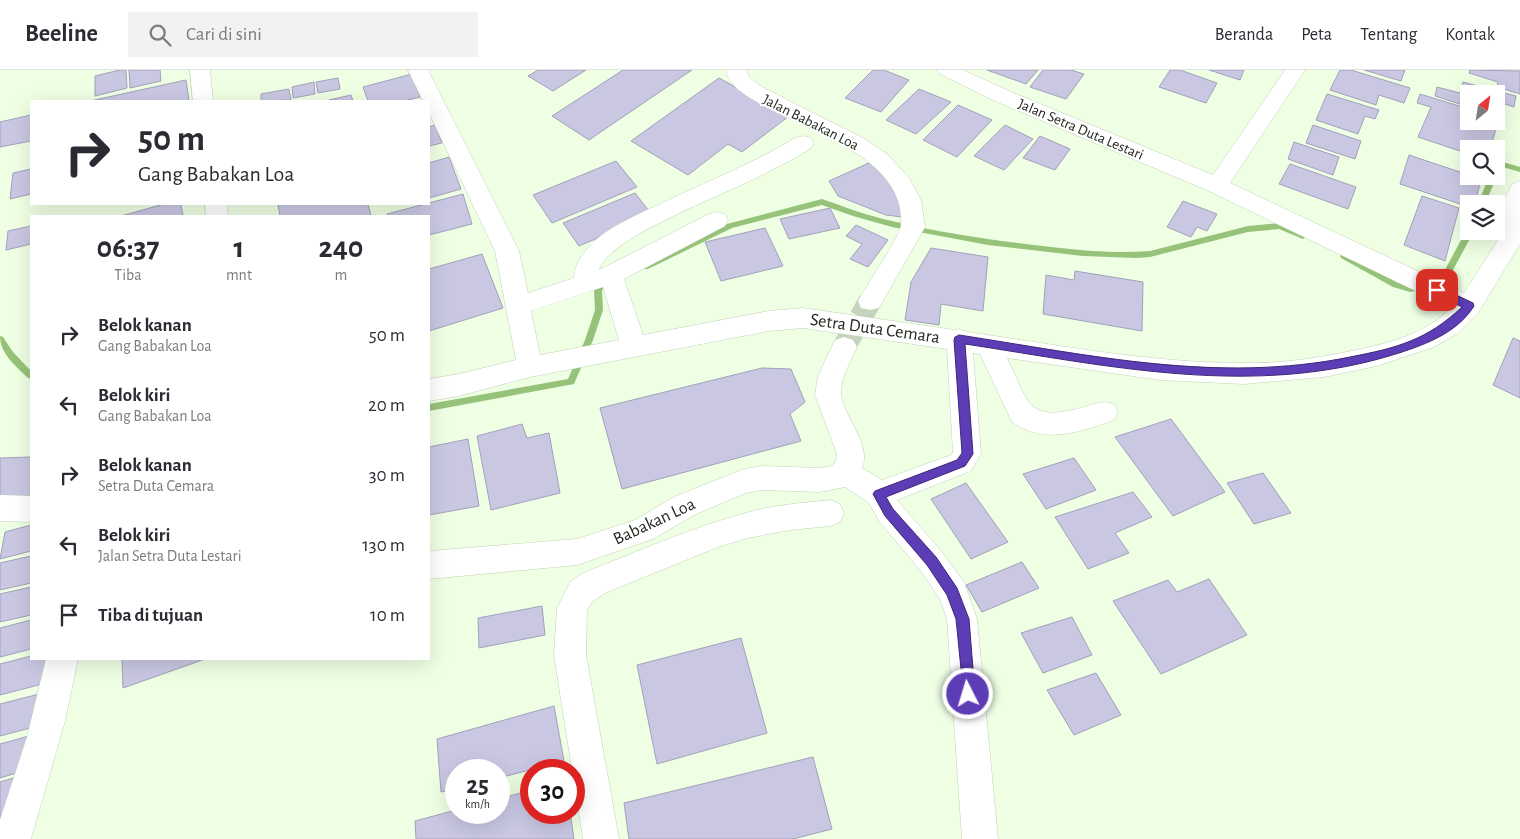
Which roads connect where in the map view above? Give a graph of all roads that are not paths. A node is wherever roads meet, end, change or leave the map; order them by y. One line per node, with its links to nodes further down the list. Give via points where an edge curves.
1 (200, 70): 6 (street)
2 (418, 70): 15 (street, via 507,251)
3 (736, 70): 14 (street, Jalan Babakan Loa, via 741,82 761,96 845,136 869,152 889,167 904,188 914,215 913,228)
4 (947, 70): 8 (street, Jalan Setra Duta Lestari)
5 (1296, 70): 8 (street)
6 (203, 100)
7 (803, 143): 13 (street, via 762,167 621,233 591,260 585,271)
8 (1217, 186): 16 (street, Jalan Setra Duta Lestari)
9 (1518, 198): 11 (street, Setra Duta Cemara)
10 (717, 220): 12 (street)
11 (1516, 236): 16 (street, Setra Duta Cemara)
12 (611, 275): 13 (street); 19 (street)
13 (586, 284): 15 (street)
14 (870, 302)
15 (518, 306): 21 (street)
16 (1469, 306): 18 (street, Setra Duta Cemara, via 1449,326 1425,340 1377,356 1324,367 1244,374 1160,370)
17 (959, 340): 18 (street, Setra Duta Cemara); 19 (street, Setra Duta Cemara, via 803,318 769,321); 25 (street, via 967,454 961,463)
18 (988, 344): 23 (street, via 1021,414 1028,420 1047,425)
19 (634, 347): 21 (street, Setra Duta Cemara)
20 (844, 347): 24 (street, via 831,376 828,395 851,454)
21 (530, 367): 22 (street, Setra Duta Cemara)
22 (430, 390)
23 (1105, 412)
24 (845, 472): 25 (street); 29 (street, Babakan Loa, via 839,478 820,480 762,478 744,481 686,504 643,530 577,552)
25 (879, 494): 33 (street, via 889,512 953,592 962,619)
26 (0, 508): 27 (street)
27 (30, 509)
28 (830, 513): 32 (street, via 748,525 715,535 594,583 581,592 572,608 570,655)
29 (430, 565)
30 (62, 660): 31 (street, via 56,698)
31 (13, 839)
32 (601, 839)
33 (980, 839)

